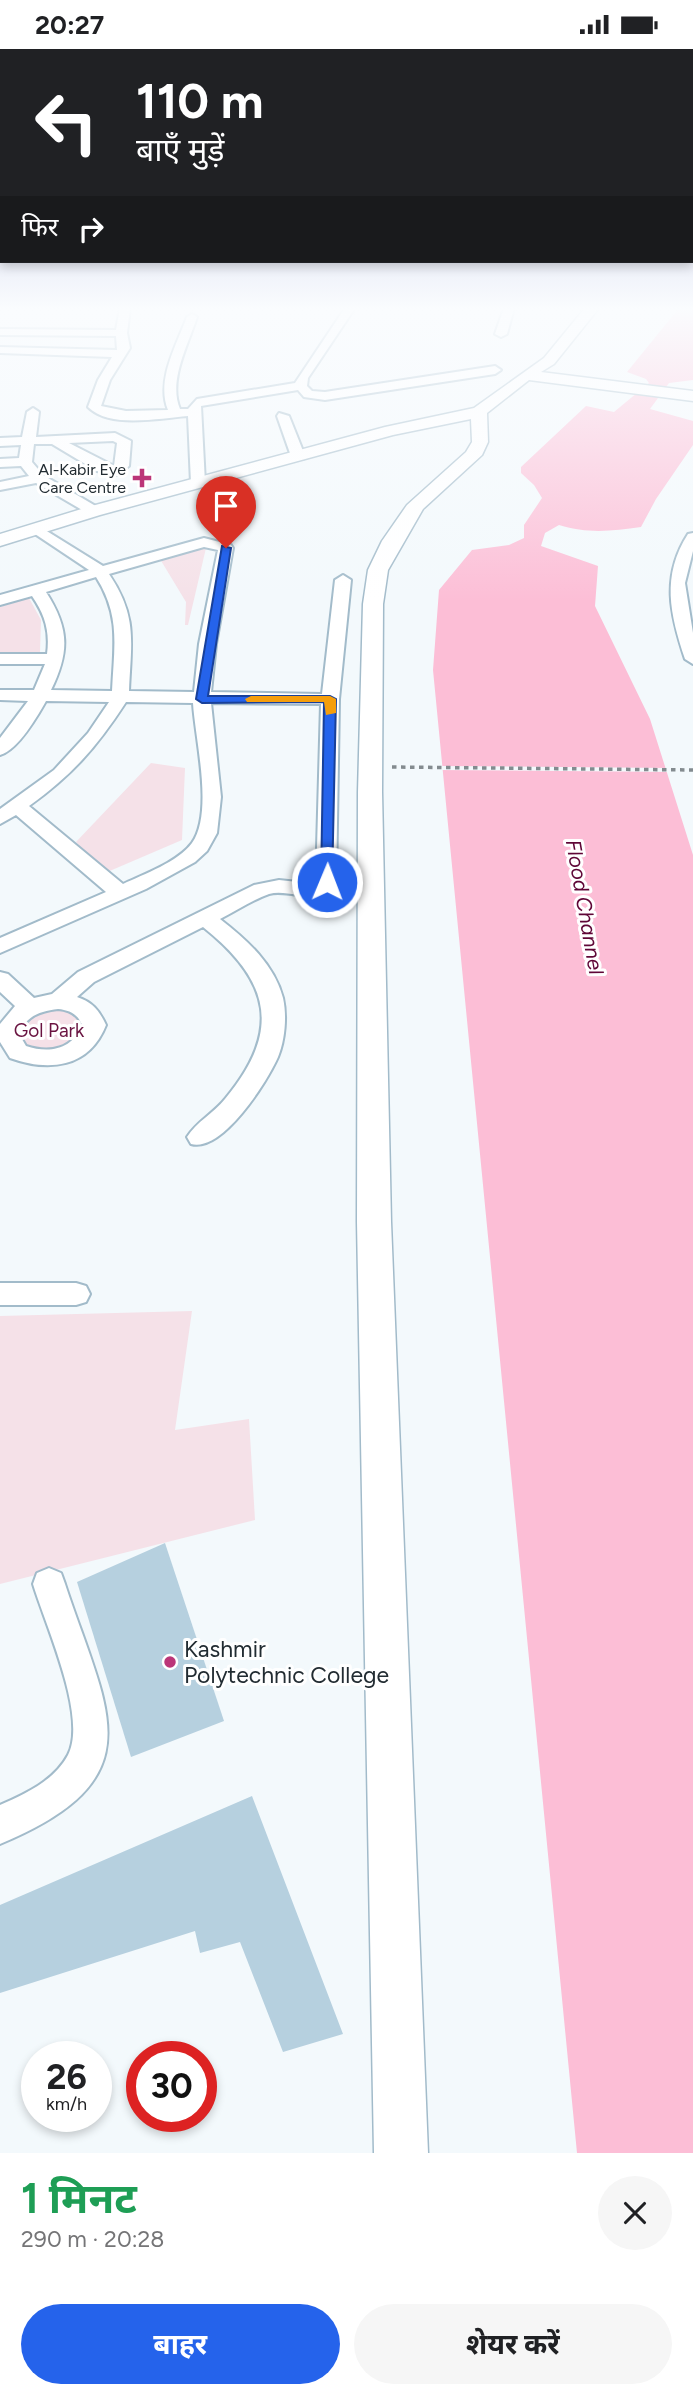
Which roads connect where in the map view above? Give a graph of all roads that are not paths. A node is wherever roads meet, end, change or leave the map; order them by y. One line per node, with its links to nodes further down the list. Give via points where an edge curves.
1 (94, 406): 6 (street, via 116,414)
2 (172, 406): 6 (street)
3 (195, 406): 7 (street)
4 (486, 406): 8 (main road)
5 (33, 412): 11 (street)
6 (175, 412): 7 (street)
7 (194, 412): 17 (street)
8 (479, 412): 13 (main road); 51 (main road, via 480,442 473,455 416,505 378,571 373,604 374,1222)
9 (283, 416): 13 (street)
10 (53, 439): 10 (street, via 106,470 117,471 122,466 124,440 120,438); 11 (street)
11 (26, 441): 12 (street); 14 (street)
12 (0, 442)
13 (298, 456): 17 (main road)
14 (25, 462): 15 (street); 16 (street)
15 (0, 463)
16 (37, 478): 18 (street); 19 (street)
17 (198, 483): 19 (main road)
18 (0, 487)
19 (93, 511): 20 (main road)
20 (37, 529): 21 (main road); 23 (street)
21 (0, 540)
22 (691, 542): 27 (street, via 676,579)
23 (99, 570): 25 (street); 33 (street, via 114,593 124,623); 34 (street, via 204,542 226,548)
24 (343, 580): 35 (street)
25 (36, 589): 26 (street); 29 (street, via 53,618)
26 (0, 600)
27 (686, 617): 30 (street)
28 (0, 659): 29 (street)
29 (53, 659): 32 (street)
30 (693, 659)
31 (0, 695): 32 (street)
32 (42, 696): 33 (street); 36 (street)
33 (120, 698): 34 (street); 37 (street, via 95,736 61,774)
34 (202, 699): 35 (street); 39 (street, via 211,811 208,835 199,850)
35 (330, 699): 40 (street, via 326,886 320,891 271,887)
36 (4, 739)
37 (19, 807): 38 (street); 39 (street)
38 (0, 818)
39 (119, 892): 41 (street)
40 (205, 918): 43 (street, via 86,977); 46 (street, via 228,933 254,960 270,990 274,1025 265,1063 254,1083 222,1120)
41 (0, 946)
42 (0, 979): 44 (street)
43 (58, 1001): 44 (street); 45 (street, via 83,1008 94,1025 85,1045 74,1052 29,1058 10,1044)
44 (30, 1007): 45 (street)
45 (5, 1024)
46 (200, 1137)
47 (0, 1294): 48 (street)
48 (76, 1294)
49 (49, 1584): 50 (street, via 92,1734 83,1765 70,1783 53,1798)
50 (0, 1825)
51 (401, 2153)

